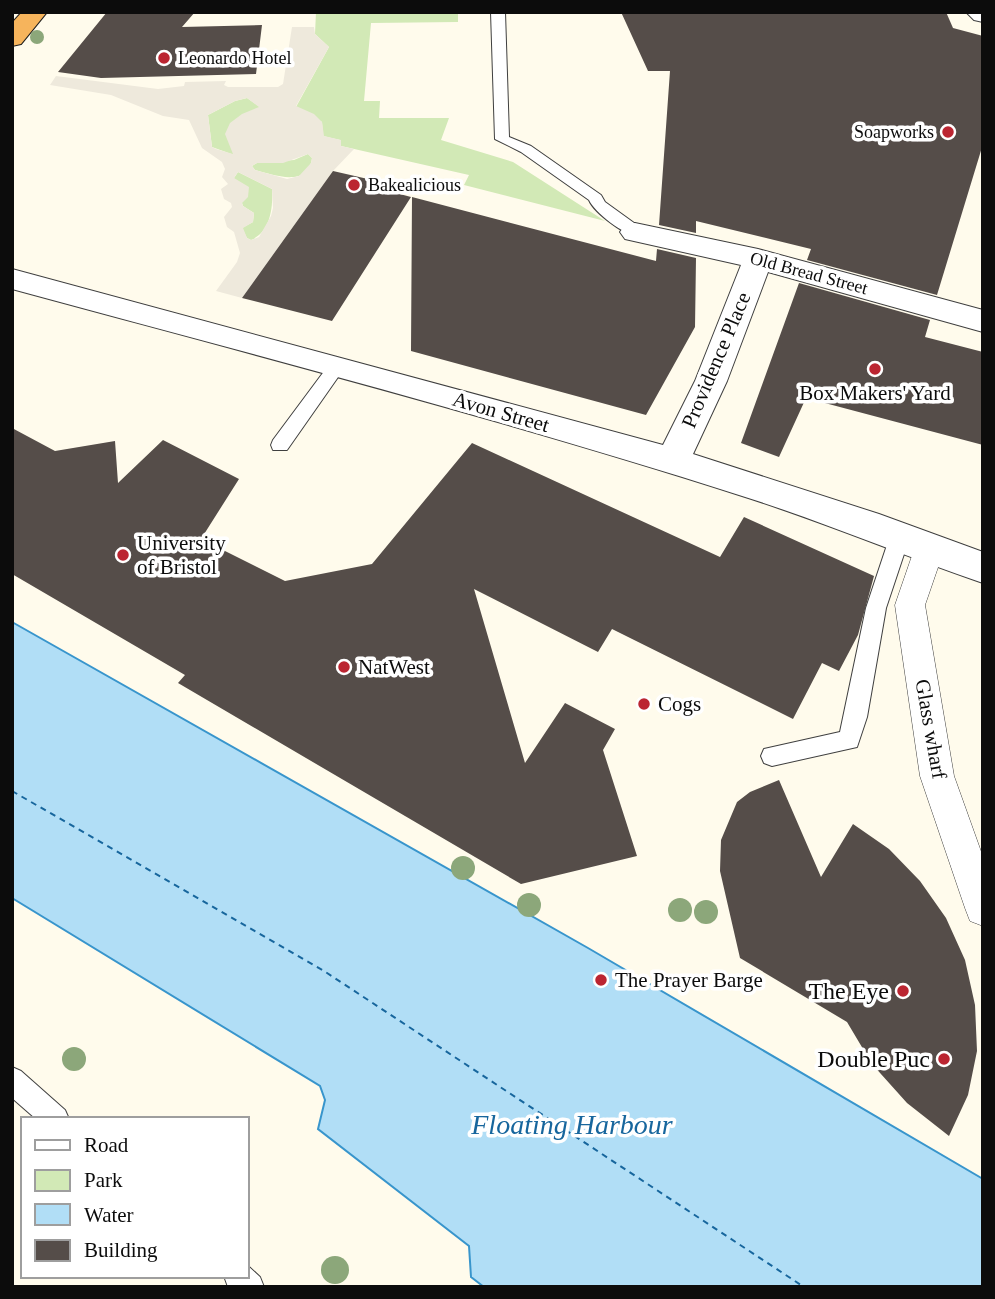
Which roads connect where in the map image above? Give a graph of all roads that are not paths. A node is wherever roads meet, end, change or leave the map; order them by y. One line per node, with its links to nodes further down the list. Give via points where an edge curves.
1 (35, 12): 3 (highway)
2 (498, 12): 4 (lane, via 502,139 526,149)
3 (12, 39)
4 (635, 232): 5 (street, Old Bread Street)
5 (758, 259): 7 (street, Old Bread Street); 10 (street, Providence Place, via 711,381)
6 (12, 279): 8 (street, Avon Street)
7 (983, 321)
8 (337, 366): 9 (lane); 10 (street, Avon Street)
9 (280, 445)
10 (673, 461): 11 (street, Avon Street)
11 (915, 542): 12 (street, Avon Street); 13 (lane, via 876,608 849,740); 14 (street, Glass wharf, via 910,605 937,776)
12 (983, 568)
13 (772, 756)
14 (983, 908)
15 (12, 1080): 16 (lane)
16 (54, 1117)

